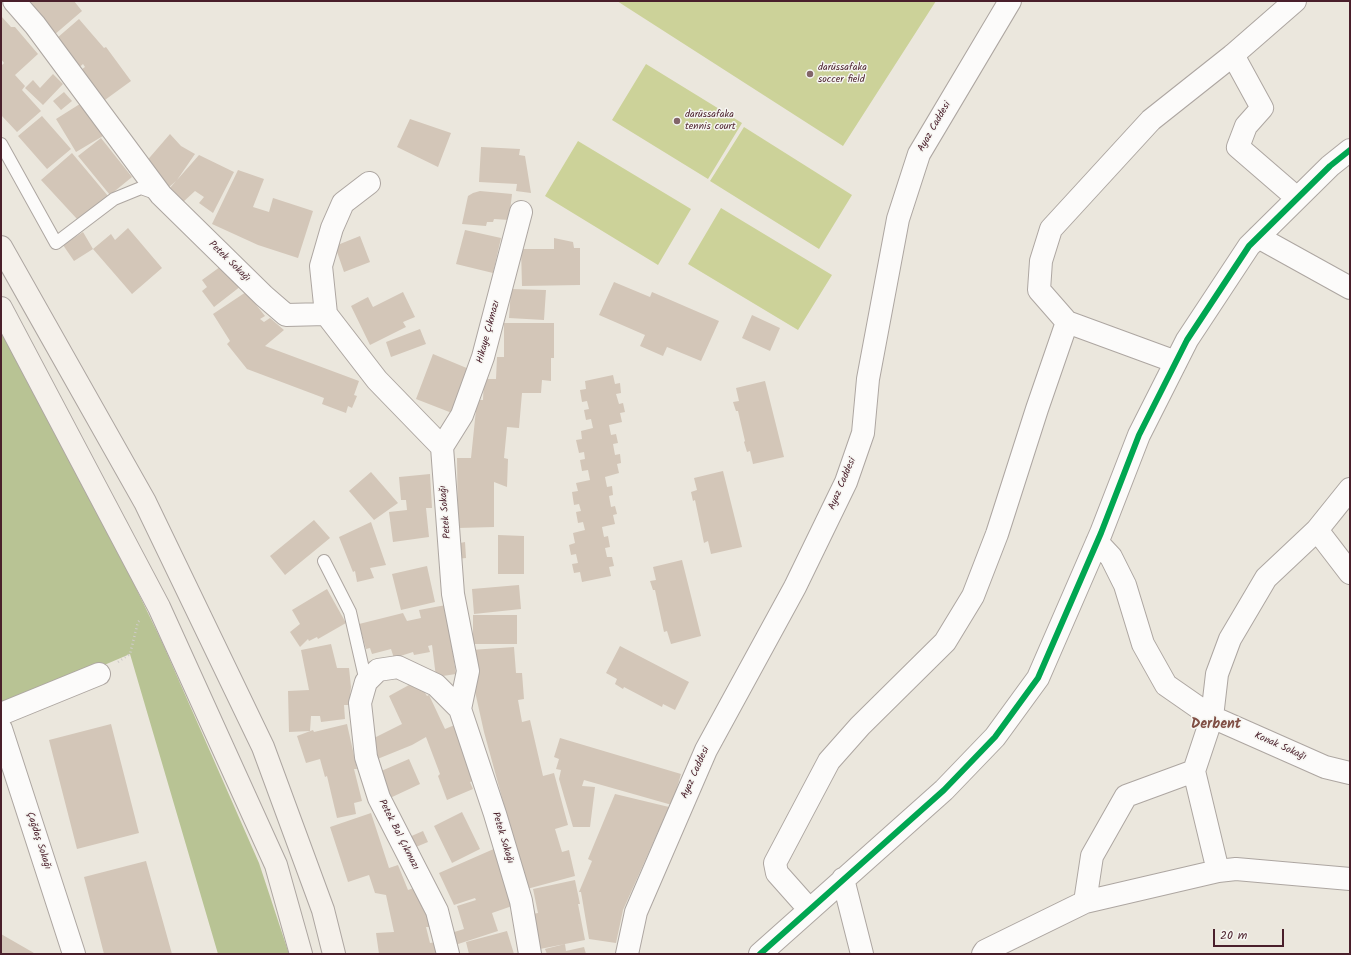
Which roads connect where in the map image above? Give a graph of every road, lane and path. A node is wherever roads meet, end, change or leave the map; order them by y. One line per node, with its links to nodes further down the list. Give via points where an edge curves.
1 (14, 1): 8 (street, Petek Sokağı, via 35,25)
2 (1010, 1): 43 (street, Ayaz Caddesi, via 919,154 898,219 868,379 863,433 846,482 795,587 706,750 636,912)
3 (1295, 1): 4 (street)
4 (1233, 55): 9 (street, via 1262,108 1246,126 1238,147); 16 (street, via 1151,120 1051,229 1041,261 1039,290)
5 (1, 144): 8 (lane, via 56,243 114,199 141,188)
6 (1350, 150): 9 (street)
7 (369, 183): 15 (street, via 343,203 332,228 322,266)
8 (161, 195): 15 (street, Petek Sokağı, via 286,315)
9 (1297, 198): 11 (street)
10 (521, 212): 18 (street, Hikaye Çıkmazı, via 483,357 462,415)
11 (1258, 237): 13 (street); 17 (street, via 1249,246 1186,340)
12 (1, 247): 40 (main road, via 145,502 263,747 323,910)
13 (1350, 288)
14 (1, 308): 24 (main road)
15 (326, 314): 18 (street, via 377,380)
16 (1067, 322): 17 (street); 37 (street, via 997,534 973,596 945,642 860,726 829,761 775,863 777,873)
17 (1176, 362): 21 (street, via 1139,435)
18 (442, 447): 27 (street, Petek Sokağı, via 453,594 468,671)
19 (1350, 489): 20 (street)
20 (1317, 530): 23 (street); 29 (street, via 1266,578 1230,639 1217,674)
21 (1097, 542): 29 (street, Konak Sokağı, via 1111,557 1125,585 1143,644 1166,686); 34 (street, via 1038,678 999,731 944,790)
22 (324, 561): 26 (lane, via 350,612)
23 (1350, 573)
24 (159, 607): 25 (path, via 138,622 130,654); 39 (main road, via 276,865)
25 (99, 674): 28 (street)
26 (366, 682): 27 (street, via 378,670 398,667 436,685); 41 (street, Petek Bal Çıkmazı, via 360,703 366,757 376,791 437,911)
27 (460, 709): 42 (street, Petek Sokağı, via 521,901)
28 (1, 714)
29 (1212, 717): 31 (street); 32 (street, Konak Sokağı, via 1325,767)
30 (1, 729): 38 (street, Çağdaş Sokağı)
31 (1194, 771): 33 (street); 36 (street, via 1126,796 1092,856)
32 (1350, 773)
33 (1218, 871): 35 (street, via 1236,869); 36 (street)
34 (843, 879): 37 (street); 45 (street)
35 (1350, 879)
36 (1085, 902): 46 (street)
37 (809, 909): 44 (street)
38 (74, 954)
39 (300, 954)
40 (334, 954)
41 (448, 954)
42 (530, 954)
43 (627, 954)
44 (760, 954)
45 (862, 954)
46 (983, 954)

